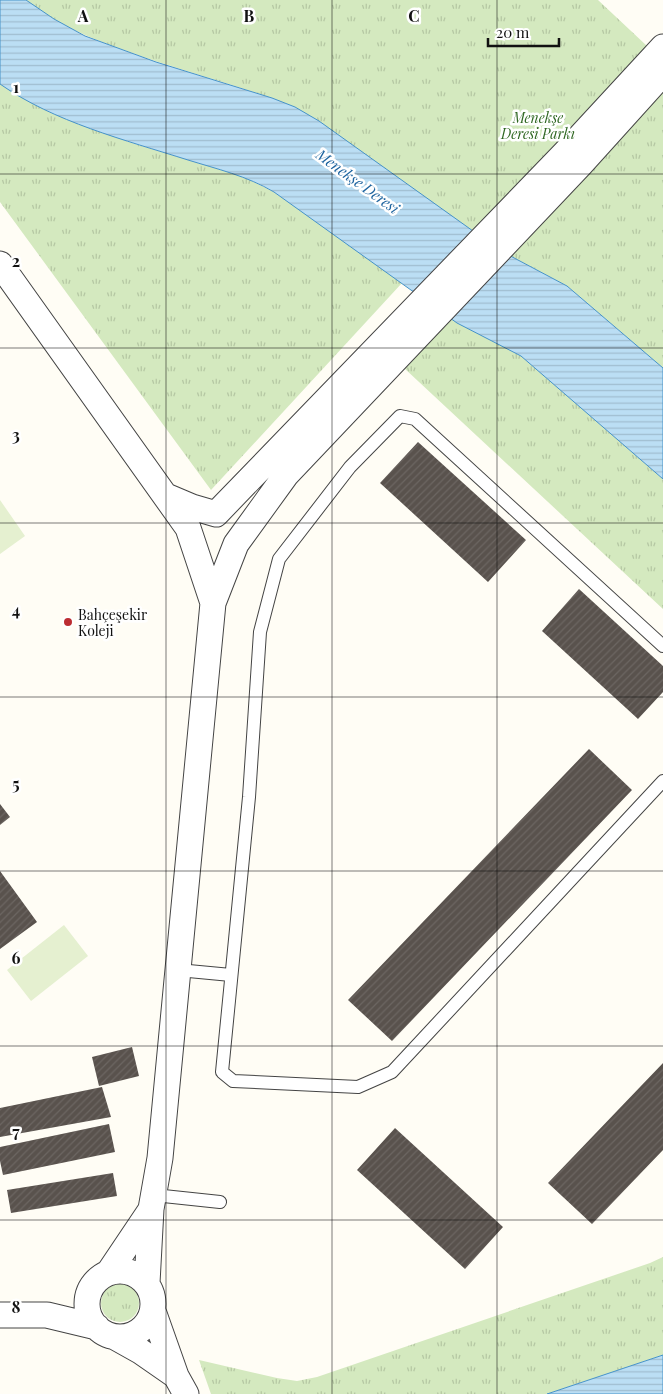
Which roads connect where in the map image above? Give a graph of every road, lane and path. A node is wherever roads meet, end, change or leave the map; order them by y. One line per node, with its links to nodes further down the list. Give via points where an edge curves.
1 (663, 46): 3 (street)
2 (663, 73): 3 (street)
3 (523, 211): 5 (street)
4 (0, 264): 6 (street)
5 (416, 322): 7 (street); 9 (street, via 286,475 236,544)
6 (166, 496): 7 (street); 8 (street, via 188,528)
7 (216, 514): 8 (street)
8 (200, 562): 9 (street)
9 (213, 603): 12 (street)
10 (663, 646): 13 (lane, via 415,419 400,416 350,467 279,559 260,632 249,797)
11 (663, 781): 13 (lane, via 392,1072 358,1087 233,1081 222,1072)
12 (178, 970): 13 (lane); 14 (street, via 160,1158)
13 (231, 975)
14 (152, 1202): 15 (lane); 16 (street); 17 (street)
15 (220, 1202)
16 (101, 1279): 17 (street, via 120,1270 140,1276); 20 (street); 21 (street, via 88,1296 87,1307 90,1318)
17 (147, 1283): 18 (street, via 152,1291)
18 (153, 1311): 21 (street, via 143,1328 135,1334 125,1337); 22 (street)
19 (0, 1315): 20 (street)
20 (47, 1315): 21 (street)
21 (106, 1332): 22 (street, via 140,1351)
22 (181, 1385)

